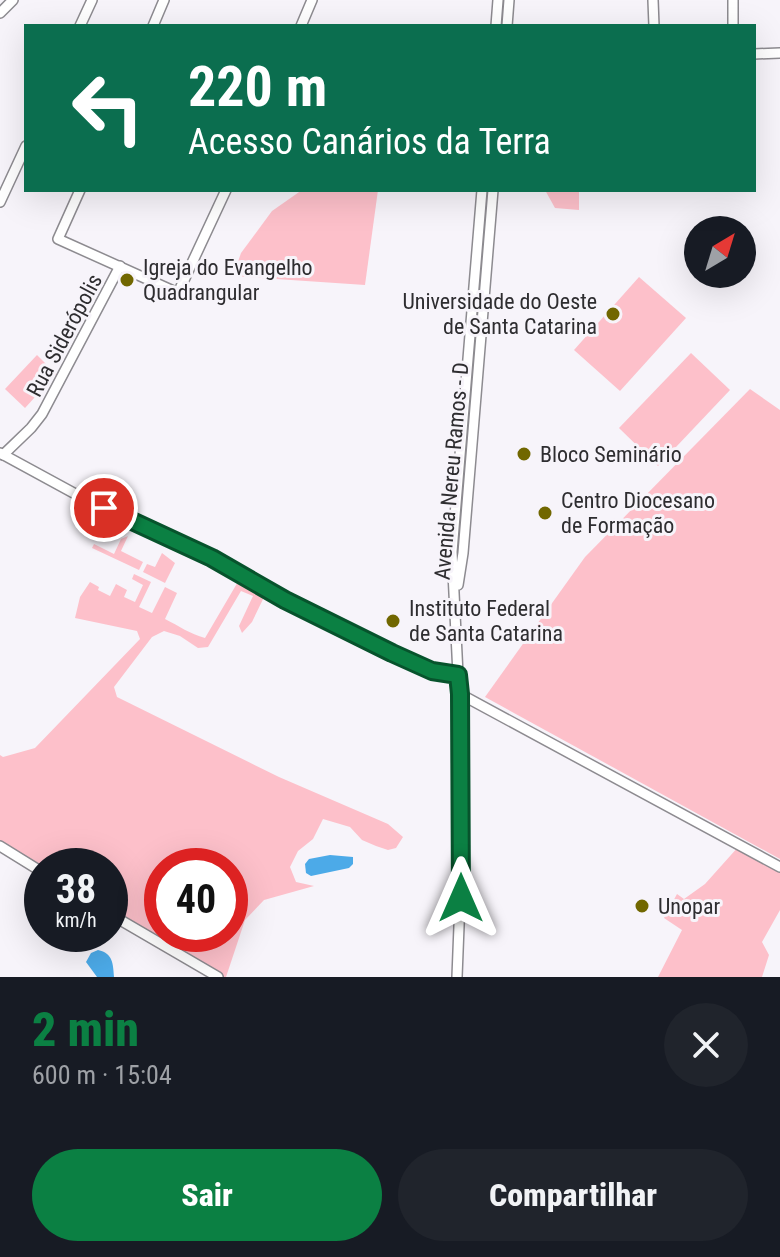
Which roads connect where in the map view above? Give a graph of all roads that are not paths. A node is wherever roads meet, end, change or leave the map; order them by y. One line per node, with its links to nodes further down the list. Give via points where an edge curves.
1 (13, 0): 9 (street)
2 (92, 0): 10 (street)
3 (164, 0): 11 (street)
4 (312, 0): 12 (street)
5 (498, 0): 13 (street)
6 (509, 0): 14 (street)
7 (653, 0): 15 (street)
8 (733, 0): 16 (street)
9 (0, 13)
10 (81, 24)
11 (154, 24)
12 (302, 24)
13 (496, 24)
14 (507, 24)
15 (654, 24)
16 (733, 24)
17 (780, 53): 18 (street)
18 (756, 54)
19 (24, 150): 24 (street)
20 (79, 192): 25 (street, via 58,239)
21 (225, 192): 25 (street, via 178,293)
22 (482, 192): 26 (street, Avenida Nereu Ramos - D)
23 (493, 192): 26 (street, Avenida Nereu Ramos - D)
24 (0, 202)
25 (120, 266): 27 (street, Rua Siderópolis, via 42,414)
26 (481, 274): 28 (street, Avenida Nereu Ramos - D, via 455,612)
27 (2, 454): 28 (street, via 392,653 432,671)
28 (458, 675): 29 (street, Avenida Nereu Ramos - D)
29 (460, 694): 32 (street); 35 (street, Avenida Nereu Ramos - D)
30 (0, 846): 31 (street)
31 (24, 861)
32 (780, 867)
33 (128, 924): 34 (street)
34 (218, 977)
35 (457, 977)

